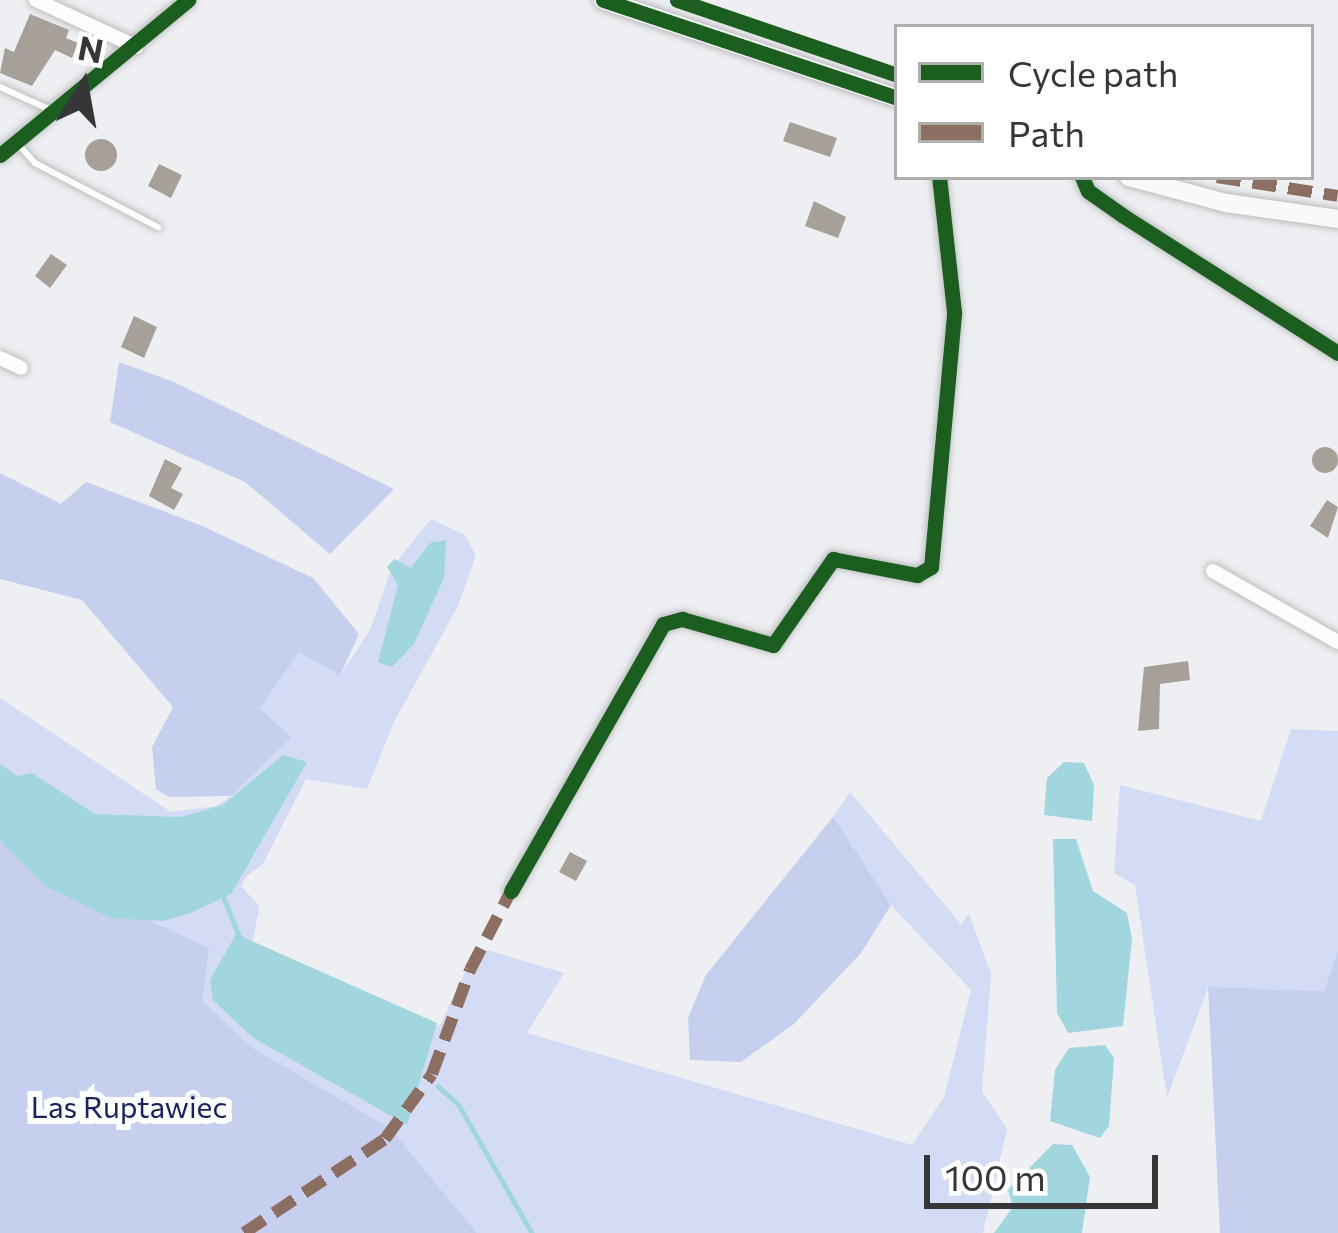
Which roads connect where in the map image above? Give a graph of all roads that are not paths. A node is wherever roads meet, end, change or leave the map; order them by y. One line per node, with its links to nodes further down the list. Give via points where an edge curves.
1 (36, 0): 4 (street)
2 (188, 0): 4 (street)
3 (603, 0): 6 (street)
4 (137, 47): 7 (street)
5 (0, 87): 7 (lane)
6 (894, 97)
7 (56, 112): 8 (street)
8 (17, 143): 9 (street); 14 (lane, via 35,164)
9 (0, 155)
10 (939, 180): 20 (street, via 954,312 931,567 917,575 833,559 773,645 682,619 663,624)
11 (1083, 180): 15 (street, via 1122,215)
12 (1142, 180): 13 (street)
13 (1338, 219)
14 (158, 227)
15 (1338, 353)
16 (0, 358): 17 (street)
17 (21, 368)
18 (1213, 571): 19 (street)
19 (1338, 642)
20 (511, 891)

